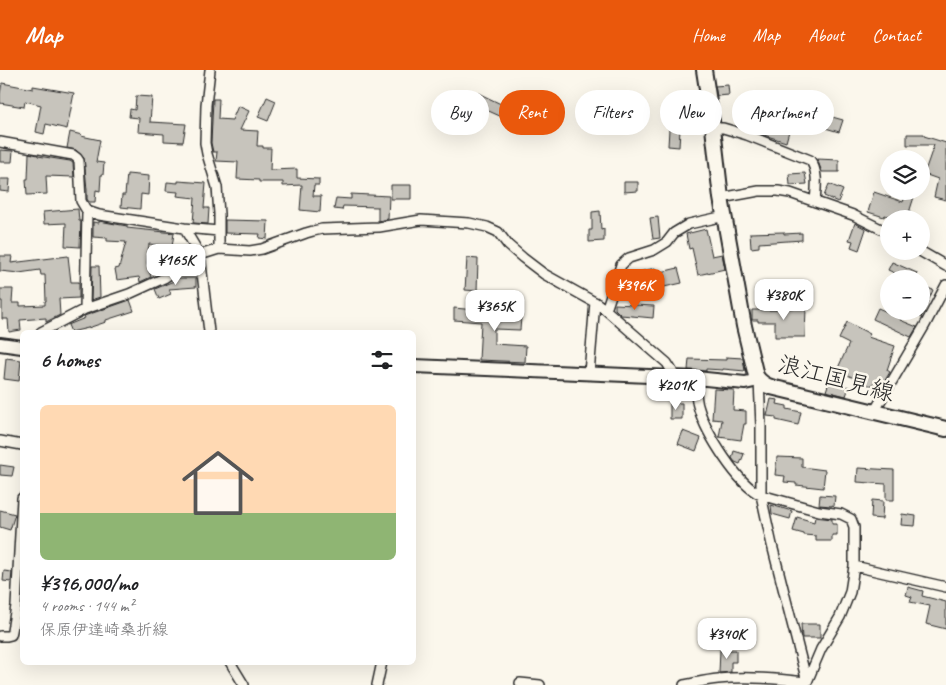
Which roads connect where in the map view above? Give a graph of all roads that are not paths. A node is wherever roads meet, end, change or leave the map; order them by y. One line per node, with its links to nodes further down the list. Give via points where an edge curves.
1 (210, 70): 13 (street, via 205,143 217,187)
2 (704, 70): 3 (main road, 浪江国見線)
3 (707, 90)
4 (722, 128): 8 (street, via 810,160 815,173)
5 (714, 135): 7 (main road, 浪江国見線)
6 (0, 142): 9 (street, via 77,158 81,202)
7 (722, 198): 8 (street, via 768,190 790,193); 10 (main road, 浪江国見線)
8 (815, 202): 12 (street)
9 (87, 211): 11 (street, via 99,216); 20 (street)
10 (725, 216): 21 (street, via 689,224 654,250 629,258 621,265); 30 (main road, 浪江国見線, via 744,326)
11 (184, 228): 13 (street); 15 (street)
12 (880, 228)
13 (219, 231): 14 (street)
14 (219, 249): 15 (street); 19 (street, via 256,250 322,229 379,227 421,220 469,223 498,232 508,245 544,274)
15 (200, 255): 20 (street, via 164,278); 23 (street)
16 (930, 257): 17 (street)
17 (946, 266)
18 (946, 285): 31 (street)
19 (595, 302): 21 (street); 27 (street)
20 (85, 309): 22 (street)
21 (606, 310): 28 (street, via 667,363)
22 (45, 330)
23 (209, 330)
24 (0, 344): 25 (main road)
25 (20, 347)
26 (416, 366): 27 (main road)
27 (589, 373): 28 (main road)
28 (674, 377): 29 (main road)
29 (696, 378): 30 (main road, via 745,383); 35 (street, via 698,407 712,437 736,474)
30 (759, 380): 31 (main road, 浪江国見線, via 766,386); 35 (street)
31 (874, 412): 32 (main road, 浪江国見線)
32 (946, 429)
33 (0, 441): 34 (street)
34 (20, 445)
35 (761, 495): 36 (street, via 850,519 854,527); 44 (street)
36 (854, 566): 38 (street); 44 (street, via 850,592 821,649)
37 (20, 570): 39 (street)
38 (946, 587)
39 (19, 606): 40 (street, via 12,635)
40 (0, 636)
41 (232, 665): 45 (street)
42 (381, 665): 46 (street)
43 (520, 683): 47 (street)
44 (808, 684): 48 (street, via 743,678)
45 (244, 685)
46 (378, 685)
47 (540, 685)
48 (684, 685)

